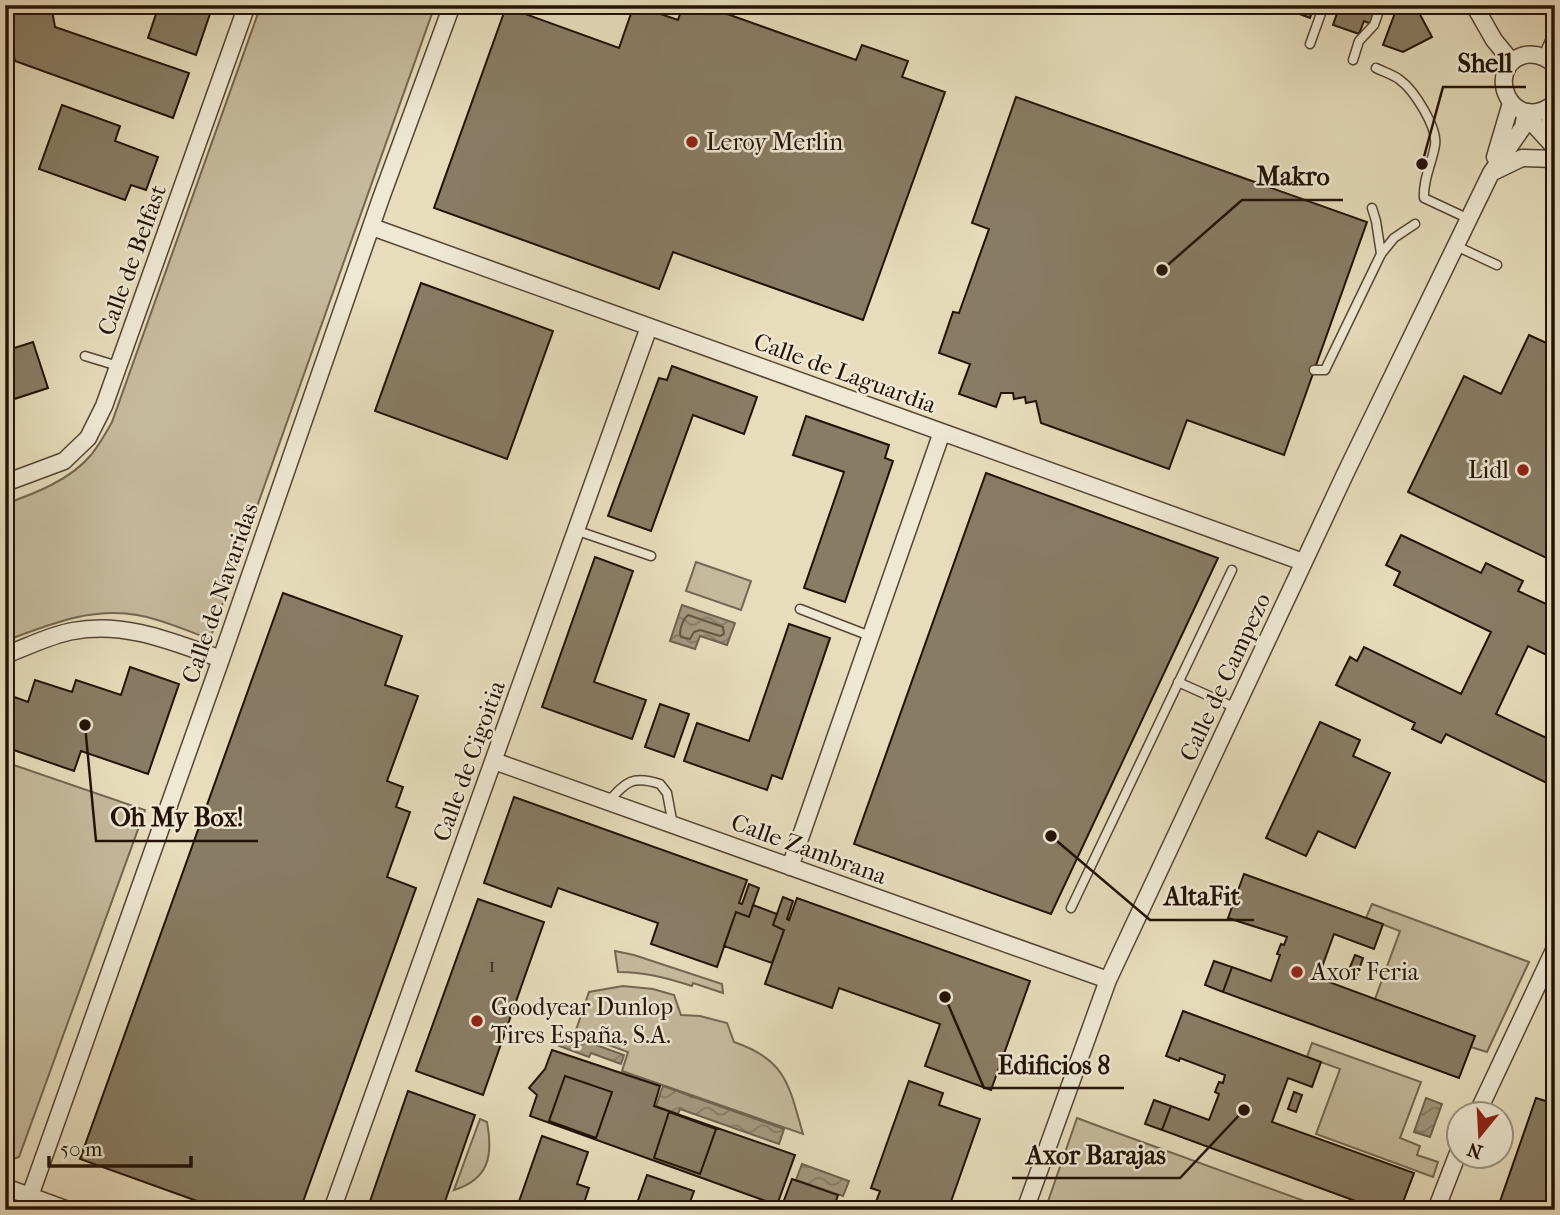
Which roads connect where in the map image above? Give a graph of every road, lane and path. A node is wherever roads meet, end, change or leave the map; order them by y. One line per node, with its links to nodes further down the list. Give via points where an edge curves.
1 (247, 5): 28 (street, Calle de Belfast)
2 (452, 5): 22 (street, Calle de Navaridas)
3 (1324, 5): 7 (lane)
4 (1381, 5): 8 (lane)
5 (1474, 5): 10 (street)
6 (1555, 39): 9 (street)
7 (1310, 44)
8 (1353, 60)
9 (1551, 61): 10 (street, via 1531,54)
10 (1512, 62): 12 (street, via 1503,85)
11 (1376, 68): 20 (lane, via 1399,78 1427,117 1436,142 1423,184 1424,198)
12 (1511, 103): 14 (street); 18 (street, Calle de Campezo)
13 (1551, 106): 14 (street); 15 (street)
14 (1528, 112): 16 (street); 18 (street, Calle de Campezo, via 1523,127)
15 (1555, 135)
16 (1555, 148)
17 (1555, 159): 18 (street, via 1522,158)
18 (1491, 173): 20 (street, Calle de Campezo)
19 (1372, 208): 24 (lane)
20 (1469, 219): 23 (street, Calle de Campezo)
21 (1415, 224): 24 (lane)
22 (372, 227): 26 (street, Calle de Laguardia); 39 (street, Calle de Navaridas)
23 (1456, 246): 25 (lane); 34 (street, Calle de Campezo)
24 (1381, 254): 29 (lane, via 1325,370)
25 (1497, 265)
26 (649, 327): 30 (street, Calle de Laguardia); 32 (street, Calle de Cigoitia)
27 (85, 356): 28 (lane)
28 (118, 366): 31 (street, Calle de Belfast, via 88,438 64,461)
29 (1314, 370)
30 (942, 432): 34 (street, Calle de Laguardia); 37 (street)
31 (5, 483)
32 (575, 530): 33 (lane); 42 (street, Calle de Cigoitia)
33 (651, 556)
34 (1303, 562): 41 (street, Calle de Campezo)
35 (1231, 570): 40 (lane)
36 (800, 609): 37 (lane)
37 (870, 636): 45 (street)
38 (5, 654): 39 (street, via 71,631 107,628 145,633)
39 (222, 659): 52 (street, Calle de Navaridas)
40 (1178, 682): 41 (lane); 46 (lane)
41 (1236, 708): 48 (street, Calle de Campezo)
42 (494, 761): 43 (street, Calle Zambrana); 54 (street, Calle de Cigoitia)
43 (608, 802): 44 (street, Calle Zambrana); 44 (lane, via 635,779 660,784 667,793)
44 (673, 825): 45 (street, Calle Zambrana)
45 (790, 867): 48 (street, Calle Zambrana)
46 (1071, 908)
47 (1555, 948): 49 (street)
48 (1108, 980): 55 (street, Calle de Campezo)
49 (1484, 1100)
50 (1451, 1170): 56 (street)
51 (5, 1187): 52 (street)
52 (30, 1196): 53 (street)
53 (68, 1210)
54 (332, 1210)
55 (1025, 1210)
56 (1436, 1210)

